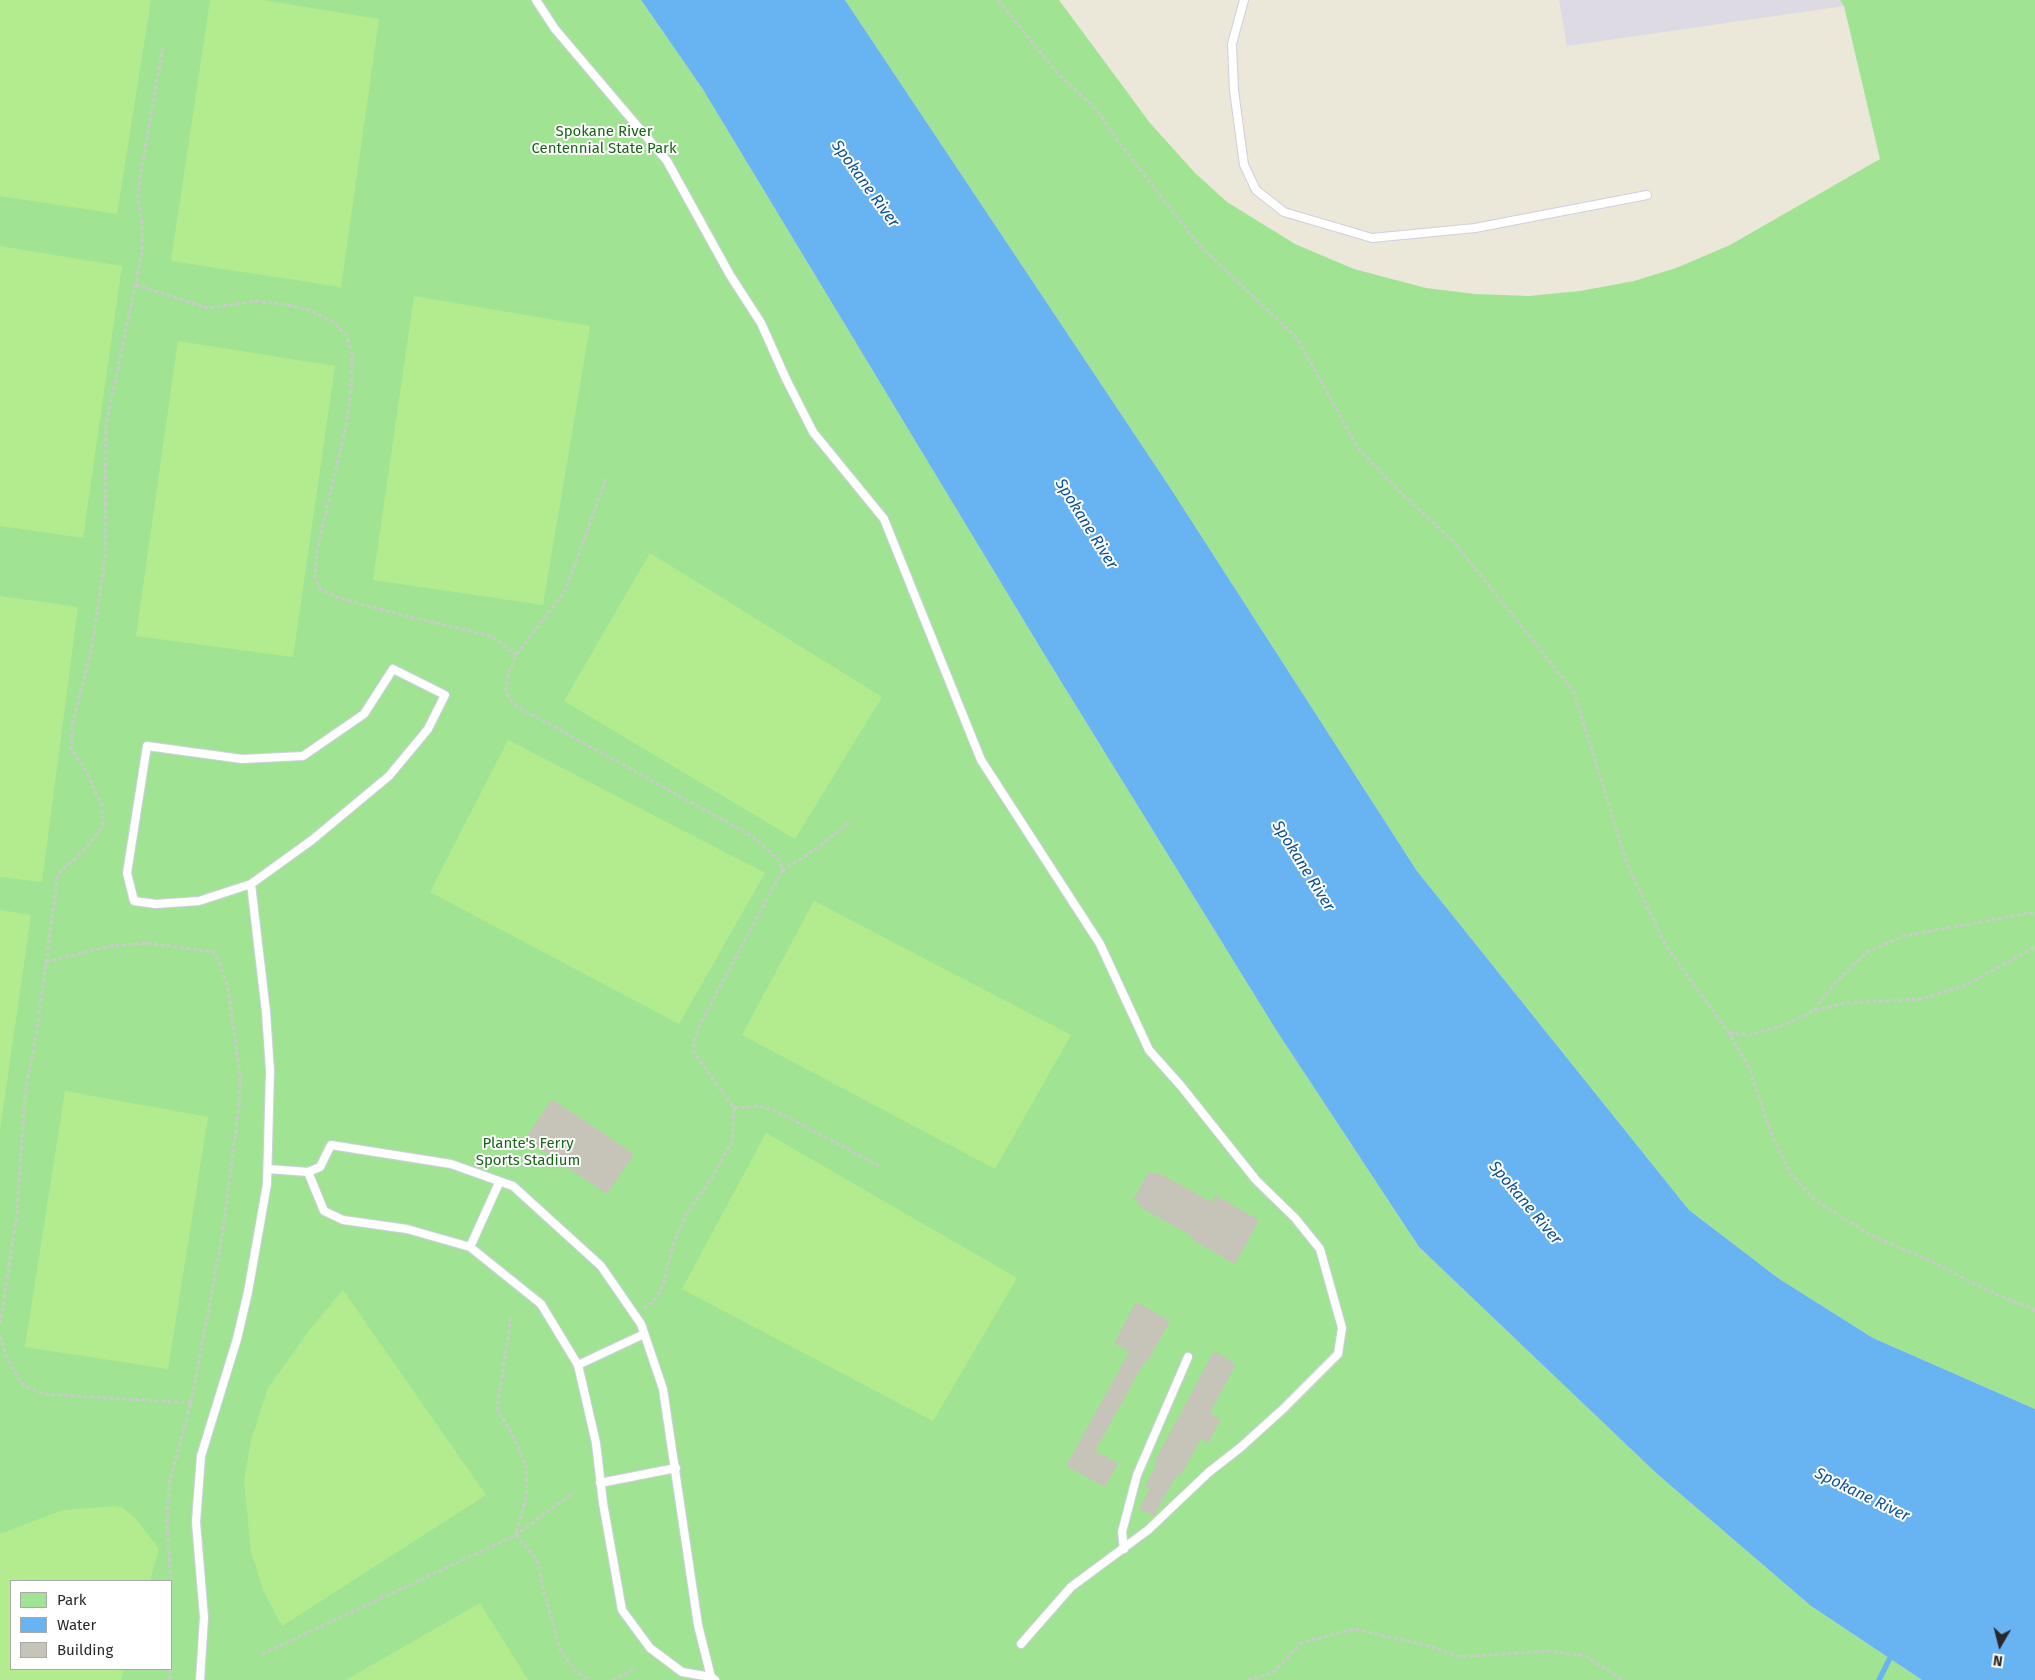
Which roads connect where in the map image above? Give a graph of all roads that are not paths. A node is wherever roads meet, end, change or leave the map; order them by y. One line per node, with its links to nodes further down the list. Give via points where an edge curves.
1 (536, 0): 14 (lane, via 555,29 667,161 730,275 761,323 813,432 884,519 981,760 1100,944 1148,1050 1256,1180 1295,1218 1320,1249 1342,1328 1338,1354 1262,1428)
2 (1244, 0): 3 (lane, via 1232,44 1234,90 1244,165 1256,190 1284,212 1372,238 1475,228)
3 (1647, 194)
4 (251, 884): 4 (lane, via 199,901 156,904 134,901 127,873 147,746 242,759 304,756 364,714 393,669 446,695 428,728 389,776 312,840); 5 (lane, via 270,1071)
5 (268, 1169): 6 (lane); 17 (lane, via 248,1292 235,1347 201,1456 196,1522 204,1617)
6 (308, 1172): 7 (lane, via 320,1167 331,1145 451,1164); 8 (lane, via 324,1211 343,1220 407,1229)
7 (499, 1183): 8 (lane); 9 (lane, via 513,1186 600,1266)
8 (470, 1248): 11 (lane, via 541,1304)
9 (644, 1334): 11 (lane); 12 (lane, via 663,1389)
10 (1188, 1357): 14 (lane, via 1137,1475 1122,1532)
11 (578, 1365): 13 (lane, via 596,1443)
12 (676, 1468): 13 (lane); 16 (lane, via 698,1625)
13 (600, 1483): 16 (lane, via 622,1610 650,1648 682,1672)
14 (1124, 1549): 15 (lane, via 1071,1587)
15 (1021, 1644)
16 (713, 1678)
17 (200, 1680)

